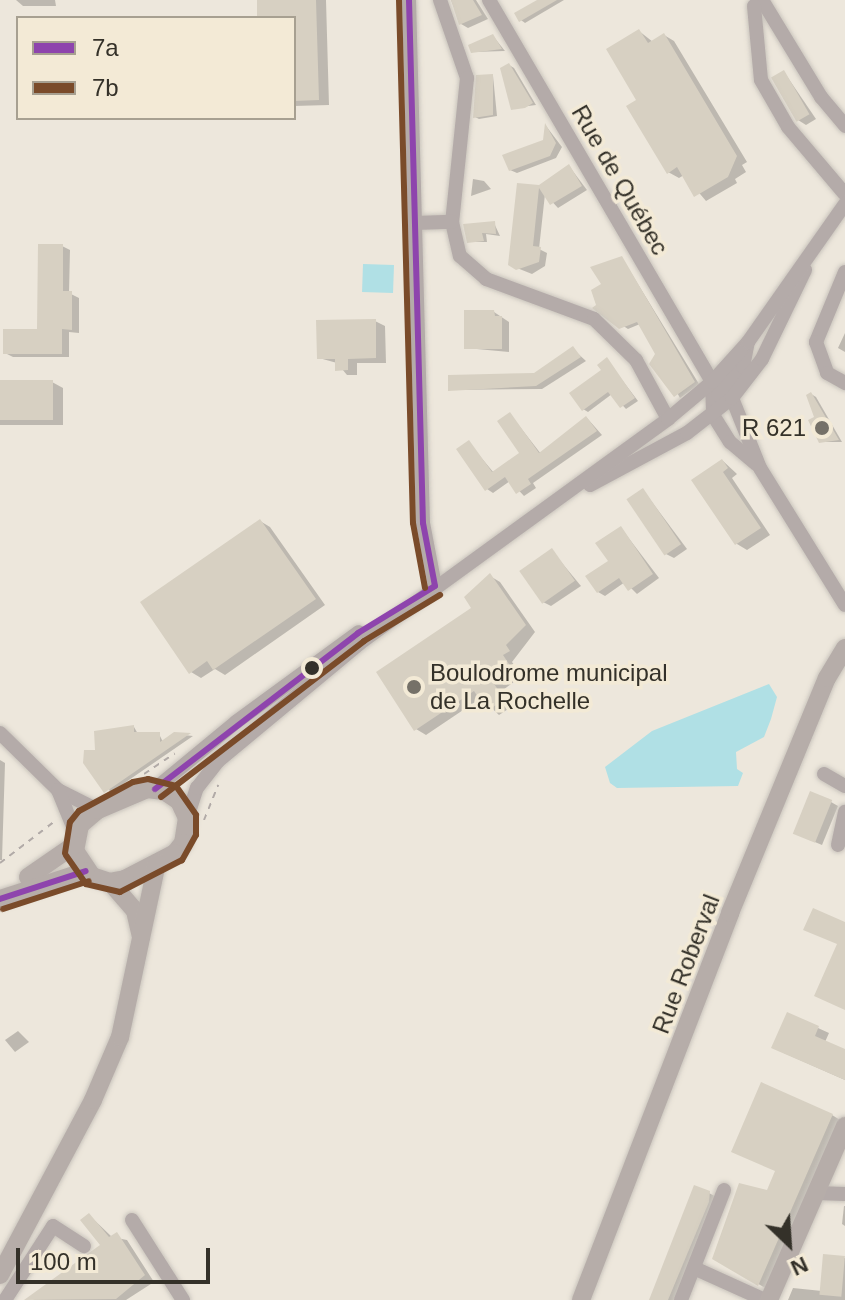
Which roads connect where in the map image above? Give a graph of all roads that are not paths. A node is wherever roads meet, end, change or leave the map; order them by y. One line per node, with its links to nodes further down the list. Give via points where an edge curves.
1 (409, 0): 9 (street)
2 (440, 0): 8 (street, via 467,78)
3 (489, 0): 14 (street, Rue de Québec)
4 (753, 2): 5 (street, via 770,14); 6 (street, via 761,80 788,127)
5 (845, 126)
6 (845, 192): 10 (street)
7 (845, 204): 10 (street)
8 (452, 222): 9 (street); 15 (street, via 460,256 486,279 569,305 619,340)
9 (415, 223): 18 (street, via 423,523)
10 (830, 224): 11 (street)
11 (815, 248): 14 (street, via 748,342); 14 (street, via 762,359)
12 (845, 272): 13 (street, via 816,342 827,373)
13 (845, 383)
14 (718, 397): 15 (street); 16 (street, Rue de Québec); 16 (street, Rue de Québec, via 730,442); 17 (street)
15 (668, 419): 17 (street)
16 (760, 468): 19 (street, Rue de Québec)
17 (543, 510): 18 (street)
18 (435, 586): 21 (street)
19 (845, 605)
20 (845, 648): 47 (main road, Rue Roberval, via 827,678 730,913)
21 (291, 691): 25 (street); 29 (street, via 206,773)
22 (0, 733): 26 (street)
23 (824, 774): 24 (street)
24 (845, 786)
25 (155, 789): 27 (main road, via 135,792); 29 (main road, via 172,795)
26 (58, 790): 27 (street); 30 (street)
27 (98, 810): 30 (main road)
28 (845, 812): 31 (street)
29 (187, 818): 32 (main road, via 183,843)
30 (75, 840): 33 (main road); 35 (main road, via 59,860)
31 (838, 845)
32 (157, 863): 34 (main road); 36 (main road)
33 (86, 871): 34 (main road); 35 (main road)
34 (110, 882): 36 (main road, via 135,911)
35 (0, 897)
36 (142, 943): 44 (main road, via 108,1068)
37 (845, 1126): 39 (main road)
38 (724, 1190): 43 (street)
39 (816, 1193): 40 (street); 49 (main road)
40 (845, 1194)
41 (132, 1220): 46 (street)
42 (84, 1246): 45 (street, via 53,1226)
43 (694, 1268): 48 (street); 49 (street)
44 (0, 1275)
45 (5, 1300)
46 (183, 1300)
47 (581, 1300)
48 (681, 1300)
49 (767, 1300)

